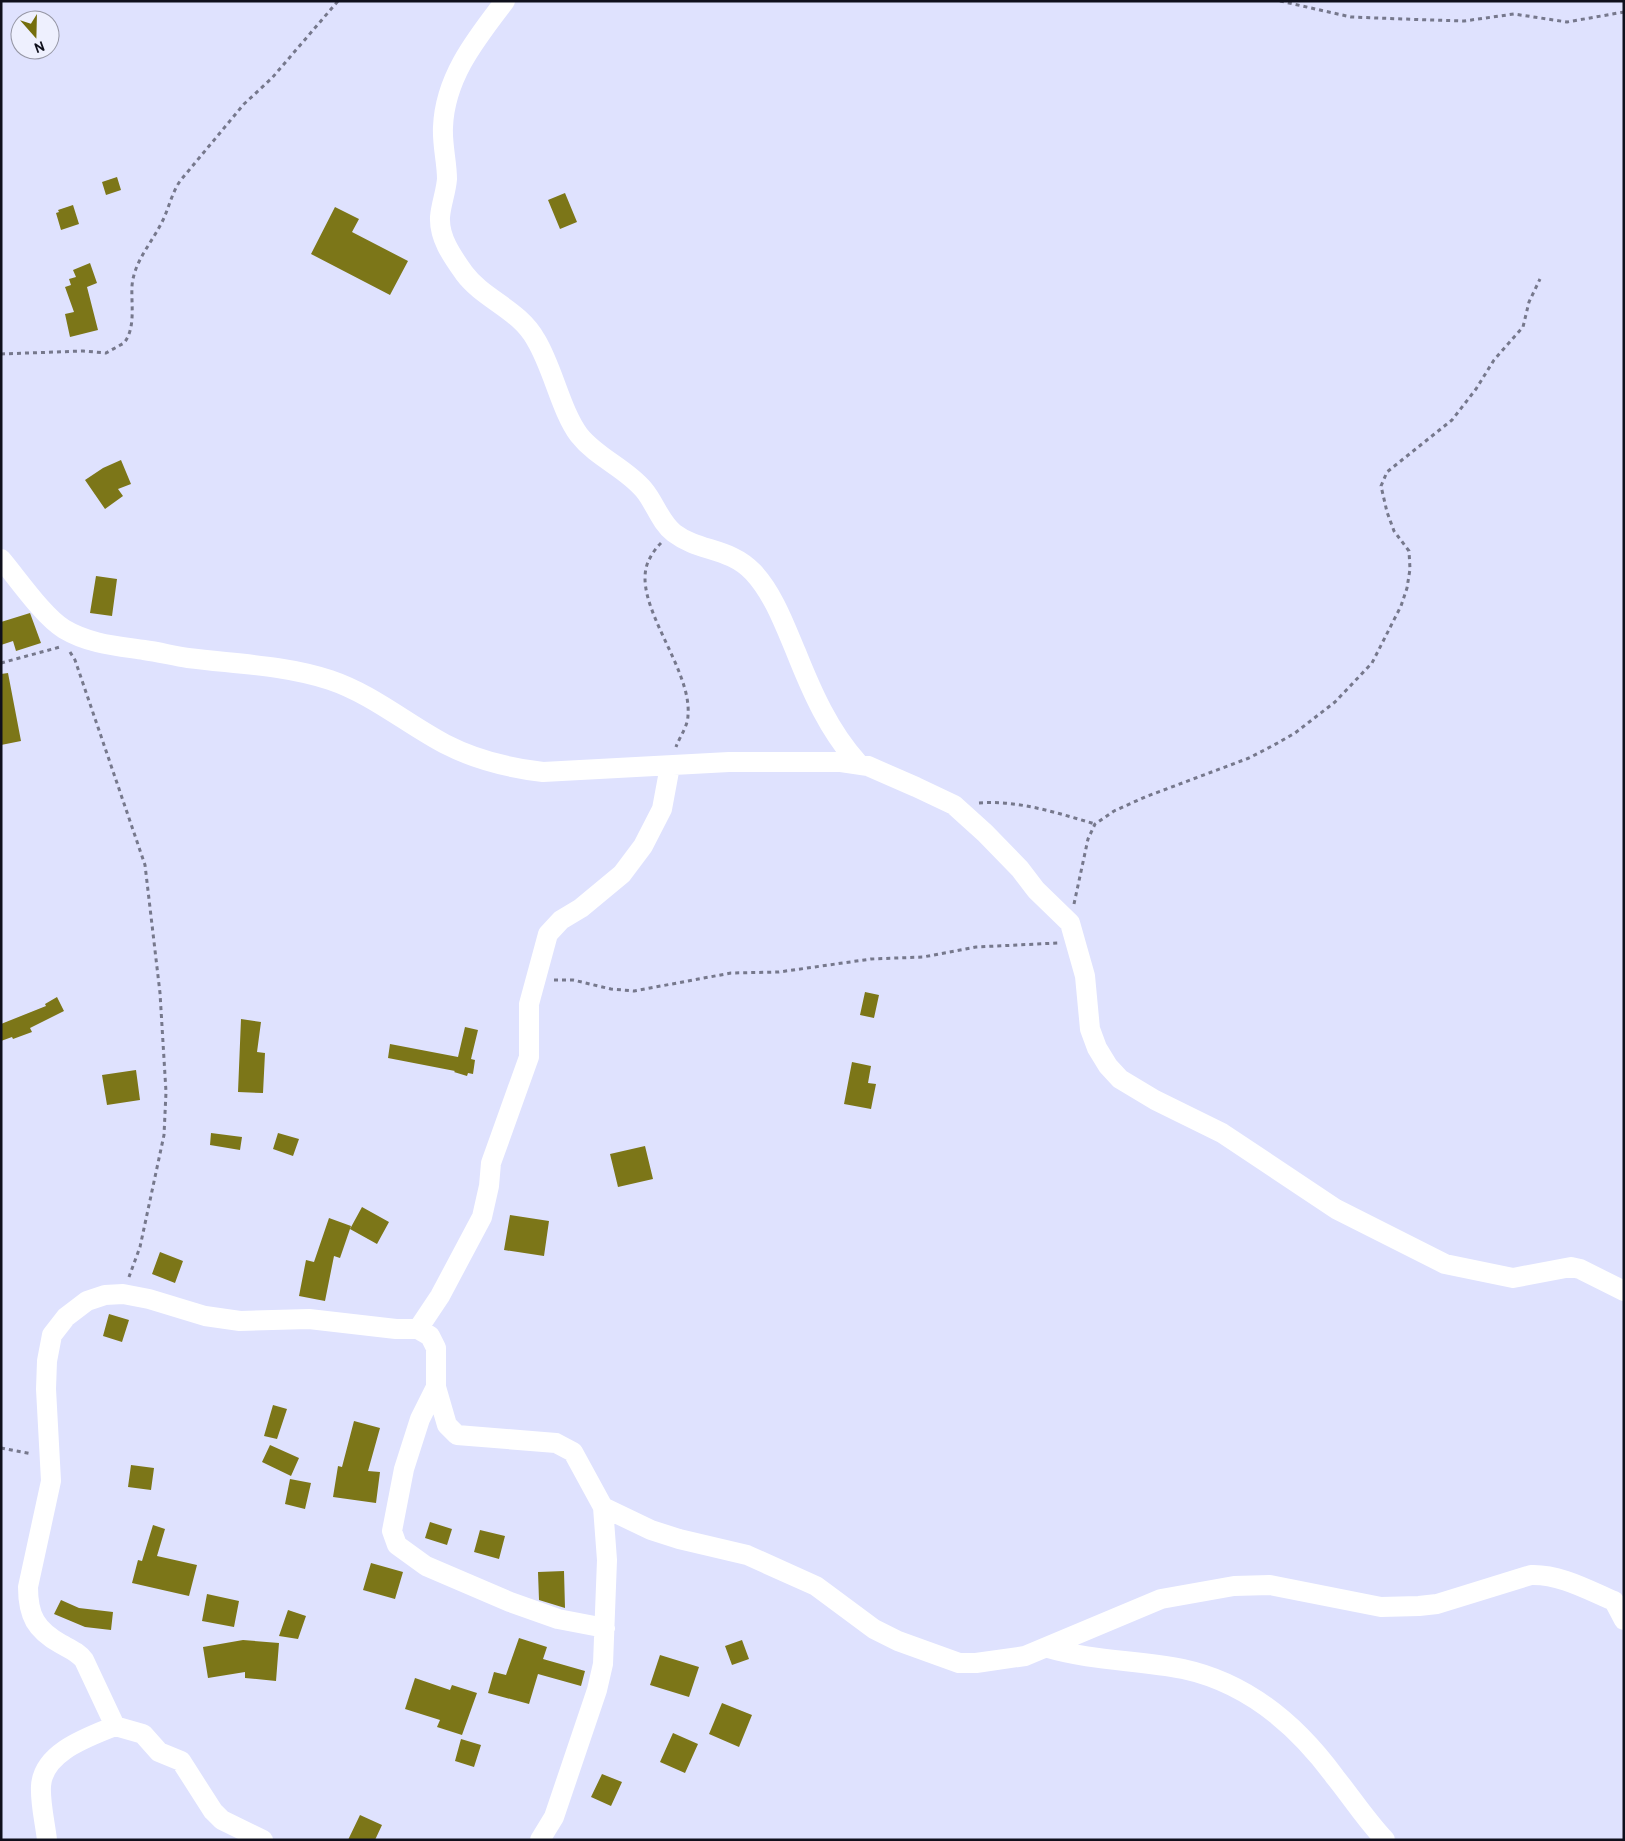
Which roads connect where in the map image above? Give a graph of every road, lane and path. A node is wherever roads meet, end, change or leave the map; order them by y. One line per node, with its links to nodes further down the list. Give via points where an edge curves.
1 (338, 1): 6 (path, via 272,78 244,104 180,181 164,219 135,267 132,321 127,340 106,353)
2 (505, 1): 7 (street, via 460,63 445,108 442,139 447,177 440,217 444,241 475,286 528,327 551,369 579,435 592,449 633,477)
3 (1280, 1): 4 (path, via 1351,17 1430,20 1464,21 1514,14 1567,22)
4 (1624, 12)
5 (1540, 279): 13 (path, via 1529,302 1523,328 1494,360 1457,414 1425,444 1387,472 1381,486 1387,512 1394,531 1408,551 1410,569 1401,606 1372,663 1335,702 1281,741 1249,758 1145,797)
6 (1, 354)
7 (672, 532): 10 (street, via 691,543 737,558 755,574 787,631 830,729); 11 (path, via 648,562 645,583 655,616 680,674 688,706 686,725)
8 (1, 559): 11 (street, via 65,630 107,646 287,668 331,680 446,744 478,758 514,768 543,772)
9 (1, 663): 17 (path, via 61,647 71,653 145,865 160,993 166,1092 164,1135 140,1247)
10 (858, 763): 11 (street, via 729,762); 12 (street)
11 (671, 766): 15 (street, via 662,810 644,846 622,874 561,920 548,934)
12 (954, 805): 13 (path, via 1013,804); 14 (street)
13 (1095, 824): 14 (path, via 1088,839)
14 (1070, 922): 15 (path, via 1060,942 1051,944 976,947 923,957 871,959 779,972 731,973 634,991 573,980); 16 (street, via 1085,976 1090,1029 1104,1060 1120,1078 1155,1100 1222,1133 1336,1208 1445,1264 1513,1278 1571,1267)
15 (535, 979): 18 (street, via 530,1004 529,1057 491,1164 482,1217)
16 (1624, 1291)
17 (123, 1294): 18 (street, via 205,1316 240,1321 309,1319); 21 (street, via 104,1295 87,1301 66,1317 52,1335 46,1389)
18 (418, 1329): 19 (street, via 430,1336 436,1348)
19 (436, 1387): 22 (street, via 447,1425 457,1434 565,1446 573,1452); 25 (street, via 420,1419 402,1476 392,1531 396,1545 426,1566 510,1602 558,1619)
20 (1, 1448): 21 (path)
21 (50, 1457): 27 (street, via 47,1506 28,1587 31,1611 44,1634 84,1660)
22 (603, 1507): 25 (street, via 607,1560); 26 (street, via 679,1540 747,1555 816,1586 874,1629 959,1663 976,1664 1025,1656)
23 (1619, 1601): 24 (street); 26 (street, via 1555,1577 1540,1575 1437,1604 1419,1606 1381,1607 1270,1585 1234,1586 1161,1599)
24 (1624, 1620)
25 (605, 1628): 30 (street, via 597,1690 554,1817)
26 (1048, 1648): 31 (street, via 1185,1670 1230,1684 1272,1710 1293,1728)
27 (115, 1726): 28 (street, via 62,1752 45,1769 41,1787); 29 (street, via 143,1734 159,1752 181,1761 222,1820)
28 (47, 1840)
29 (263, 1840)
30 (540, 1840)
31 (1385, 1840)

